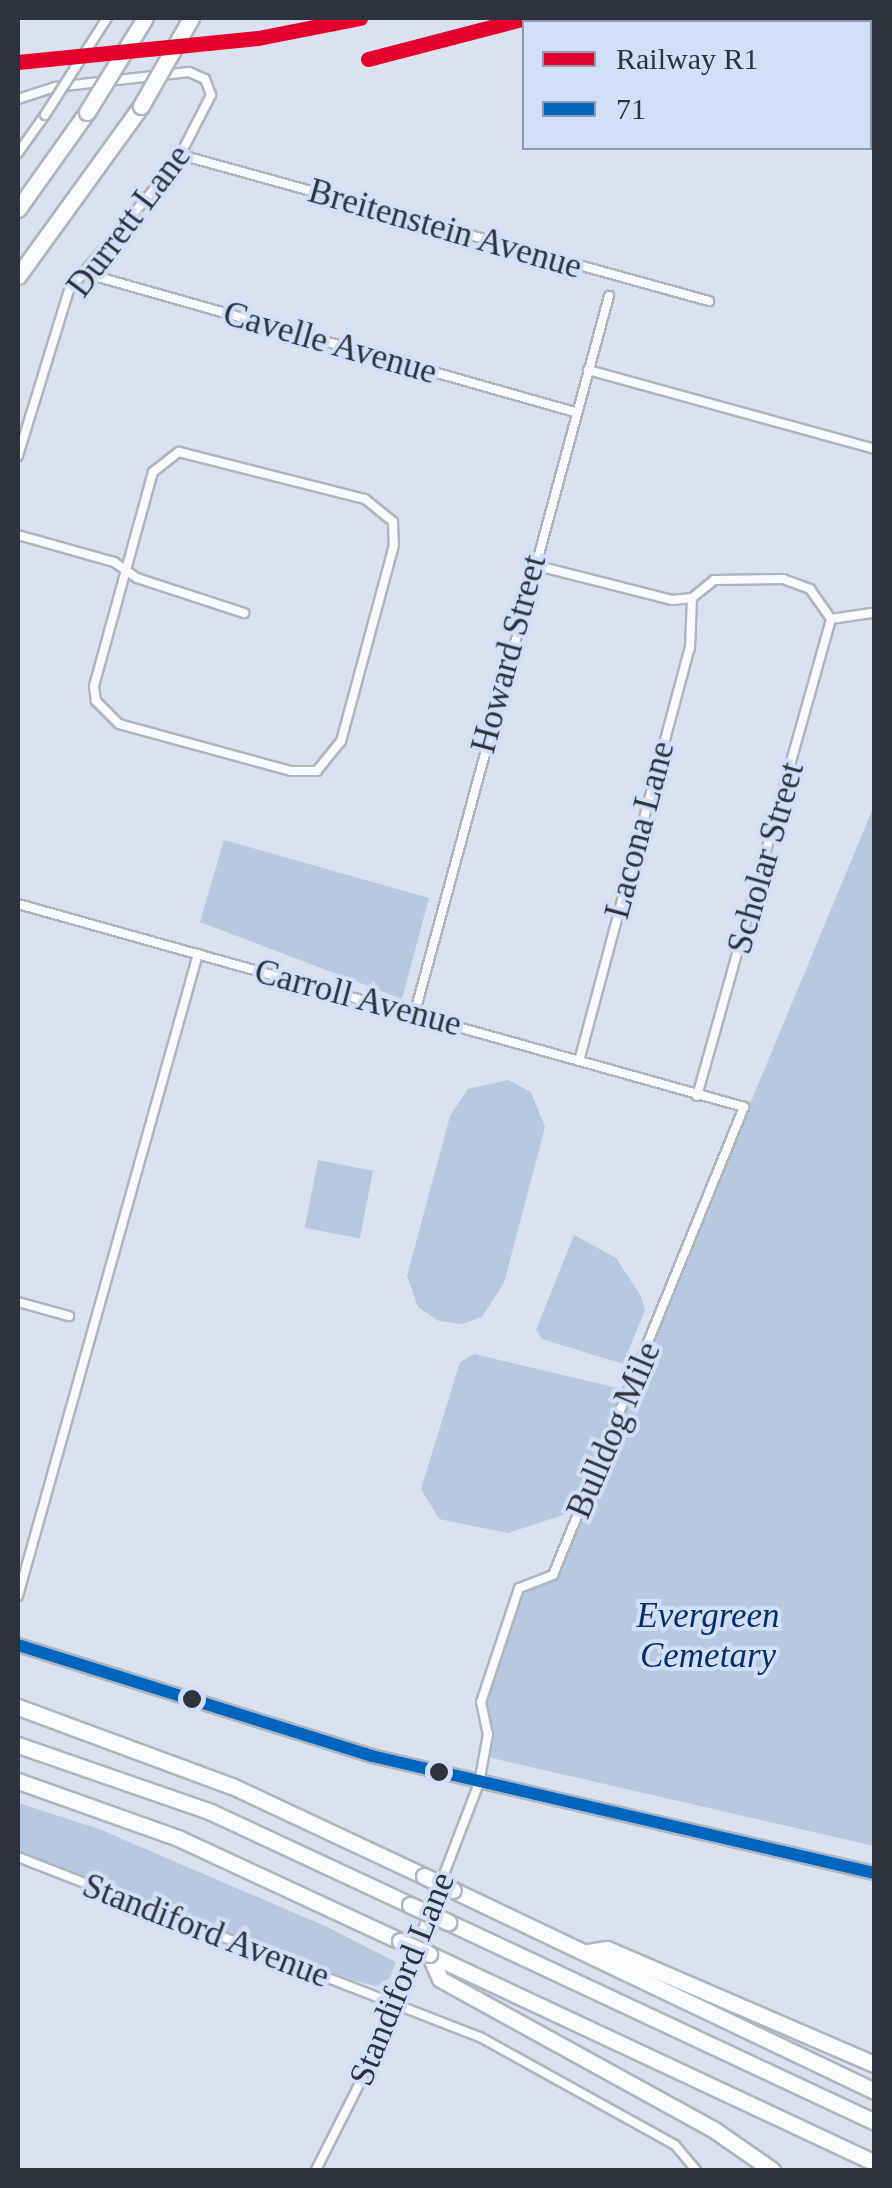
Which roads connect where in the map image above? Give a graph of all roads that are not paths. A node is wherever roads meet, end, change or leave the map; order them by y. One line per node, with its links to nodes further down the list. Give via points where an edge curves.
1 (107, 18): 5 (street, bridge)
2 (146, 18): 7 (highway, bridge)
3 (191, 18): 9 (highway, bridge, via 141,106)
4 (18, 99): 6 (street, Durrett Lane, via 55,87 189,72 205,79 211,102)
5 (18, 153)
6 (181, 155): 8 (street, Durrett Lane); 11 (street, Breitenstein Avenue)
7 (18, 209)
8 (84, 273): 13 (street, Cavelle Avenue); 15 (street, Durrett Lane, via 69,290)
9 (18, 276)
10 (608, 296): 12 (street, Howard Street)
11 (709, 301)
12 (588, 370): 13 (street, Howard Street); 14 (street)
13 (575, 412): 17 (street, Howard Street)
14 (874, 448)
15 (18, 456)
16 (18, 535): 18 (street)
17 (534, 564): 19 (street, via 639,595); 25 (street, Howard Street)
18 (125, 570): 18 (street, via 94,686 107,717 291,772 317,771 332,760 394,545 385,509 179,452 153,472); 20 (street)
19 (692, 598): 22 (street, via 714,580 783,579 810,589); 26 (street, Lacona Lane, via 690,648)
20 (244, 613)
21 (872, 614): 22 (street)
22 (831, 619): 27 (street, Scholar Street)
23 (18, 904): 24 (street, Carroll Avenue)
24 (198, 954): 25 (street, Carroll Avenue); 30 (street)
25 (415, 1012): 26 (street, Carroll Avenue)
26 (579, 1061): 27 (street, Carroll Avenue)
27 (697, 1096): 35 (street, Bulldog Mile, via 744,1107 554,1575 519,1588 481,1702 488,1734)
28 (18, 1302): 29 (street)
29 (68, 1316)
30 (18, 1596)
31 (18, 1645): 35 (main road, via 330,1745)
32 (18, 1706): 38 (highway, bridge, via 232,1786)
33 (18, 1745): 43 (highway, bridge, via 211,1812)
34 (18, 1781): 39 (highway, bridge, via 178,1838)
35 (479, 1783): 37 (main road); 40 (street, Standiford Lane)
36 (18, 1857): 40 (street, Standiford Avenue)
37 (874, 1873)
38 (588, 1952): 41 (highway, via 607,1949); 42 (highway)
39 (429, 1954): 44 (highway); 47 (highway, via 440,1979 713,2129)
40 (395, 2002): 45 (street, Standiford Lane); 46 (street, Standiford Avenue, via 480,2037 675,2145)
41 (874, 2064)
42 (874, 2092)
43 (874, 2122)
44 (874, 2162)
45 (316, 2170)
46 (696, 2170)
47 (772, 2170)

